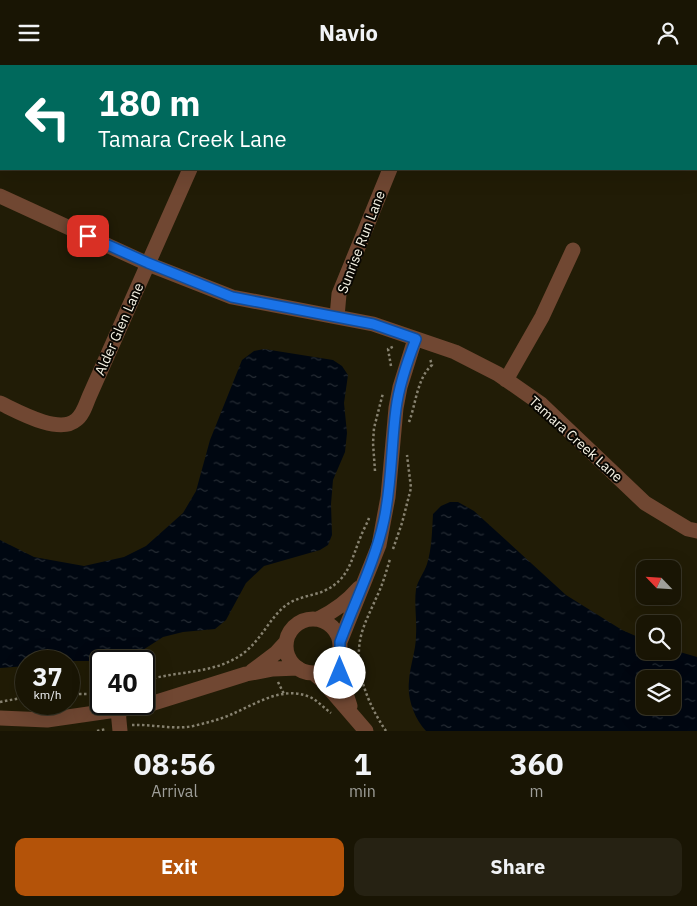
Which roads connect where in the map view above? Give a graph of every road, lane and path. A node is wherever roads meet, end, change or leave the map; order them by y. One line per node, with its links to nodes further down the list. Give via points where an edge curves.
1 (190, 170): 5 (street, Alder Glen Lane)
2 (390, 170): 6 (street, Sunrise Run Lane, via 339,294)
3 (0, 196): 5 (street, Tamara Creek Lane)
4 (573, 250): 9 (street, via 542,317)
5 (148, 263): 6 (street, Tamara Creek Lane, via 232,297); 11 (street, Alder Glen Lane, via 82,413 75,421 63,425 41,422)
6 (337, 317): 7 (street, Tamara Creek Lane, via 373,324)
7 (413, 339): 8 (path, via 388,349); 9 (street, Tamara Creek Lane, via 455,352); 15 (street, via 396,408 385,518)
8 (391, 367)
9 (506, 380): 14 (street, Tamara Creek Lane, via 541,404 645,503 688,529)
10 (385, 388): 12 (path, via 374,428)
11 (0, 403)
12 (375, 471)
13 (372, 511): 23 (path, via 352,564 343,577 324,591 286,604 245,653 197,672)
14 (697, 531)
15 (364, 583): 16 (street, via 337,610); 18 (street)
16 (318, 619): 17 (street, via 294,626); 18 (street, via 333,627)
17 (286, 642): 20 (street, via 288,657); 22 (street)
18 (340, 642): 19 (street)
19 (337, 659): 21 (street, via 327,669); 30 (street)
20 (298, 668): 21 (street); 22 (street)
21 (313, 673): 30 (street)
22 (246, 674): 26 (street)
23 (155, 678)
24 (15, 699): 25 (path)
25 (0, 702)
26 (155, 703)
27 (90, 714): 31 (street, via 47,720)
28 (331, 714): 32 (path, via 311,698 295,694 270,696 213,722 190,727 148,724)
29 (119, 715): 32 (street)
30 (353, 715): 34 (street)
31 (0, 718)
32 (120, 728): 33 (path)
33 (97, 731)
34 (366, 731)

